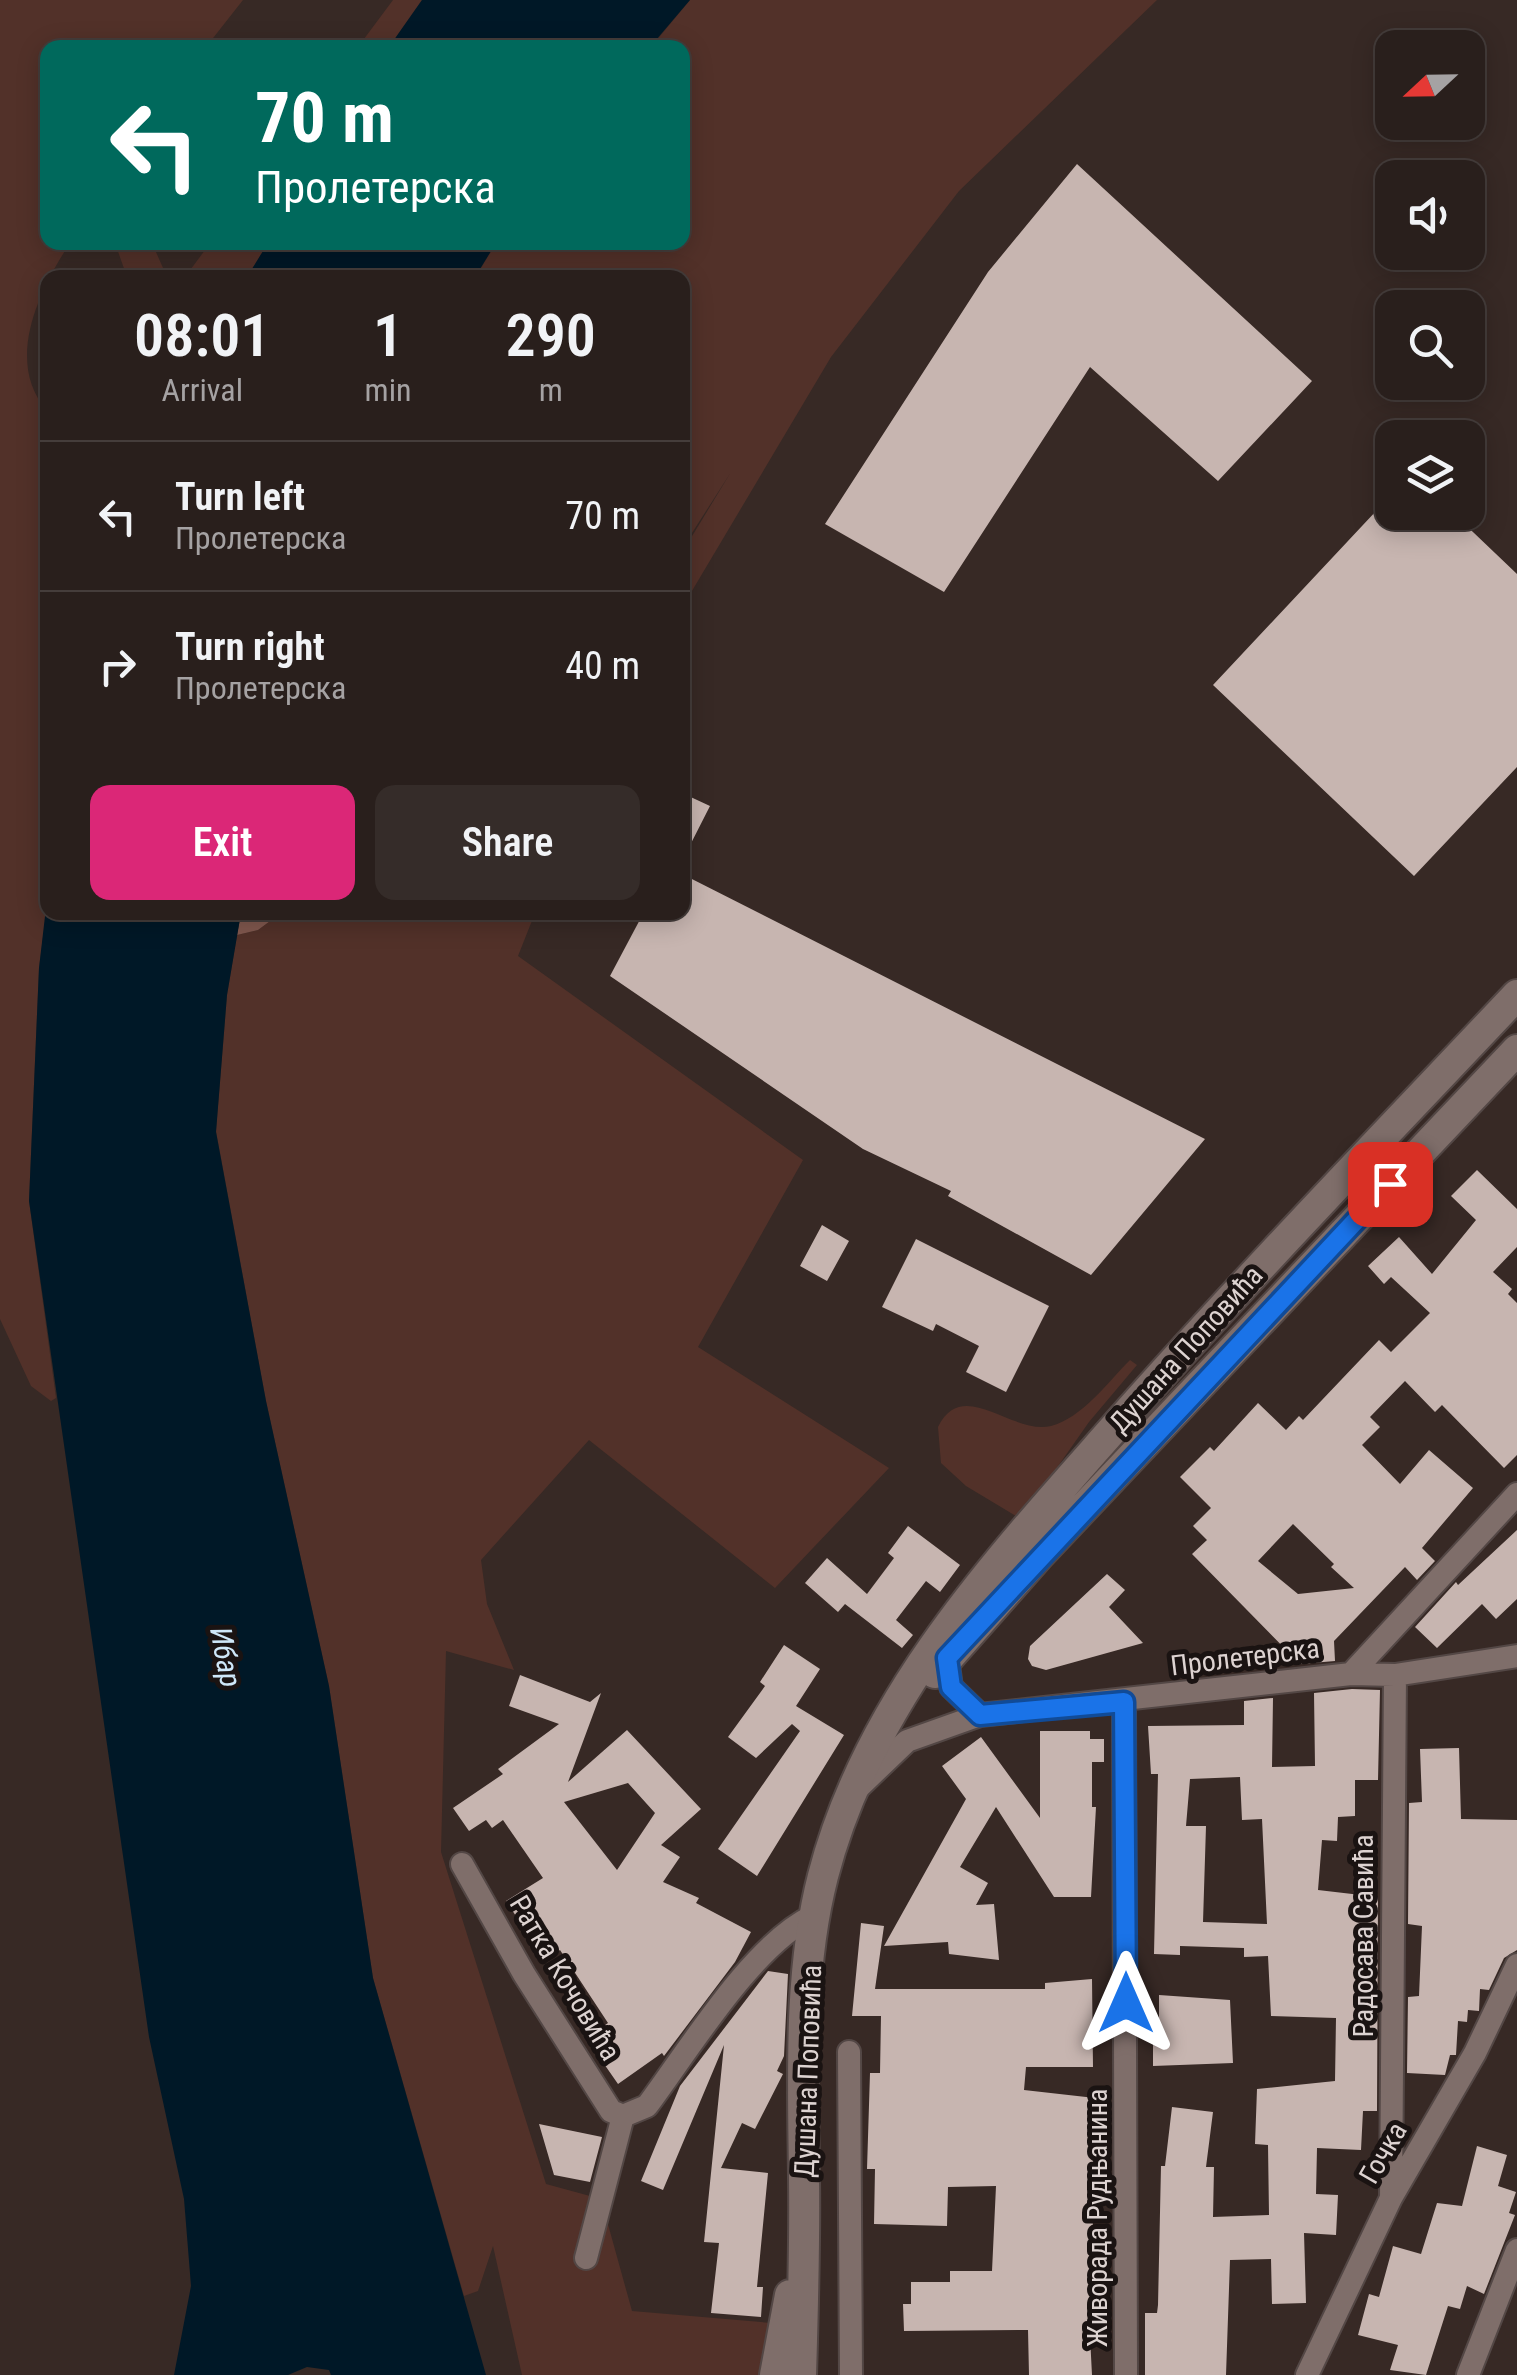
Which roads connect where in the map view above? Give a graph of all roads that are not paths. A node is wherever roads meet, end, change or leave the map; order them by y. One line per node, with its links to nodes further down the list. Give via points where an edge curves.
1 (1517, 995): 10 (main road, Душана Поповића, via 1173,1361 997,1562 932,1646)
2 (1517, 1050): 5 (main road, Душана Поповића)
3 (1517, 1494): 6 (street)
4 (1517, 1656): 7 (street, Пролетерска)
5 (947, 1658): 9 (street, via 951,1687); 10 (main road, Душана Поповића)
6 (1351, 1674): 7 (street, Пролетерска); 8 (street, Пролетерска)
7 (1395, 1674): 17 (street, Радосава Савића)
8 (1124, 1702): 9 (street, Пролетерска); 25 (street, Живорада Рудњанина)
9 (980, 1715): 11 (street, Пролетерска, via 907,1742)
10 (886, 1728): 11 (main road, Душана Поповића)
11 (853, 1794): 13 (main road, Душана Поповића)
12 (462, 1864): 16 (street, Ратка Кочовића, via 572,2050 612,2111)
13 (814, 1916): 16 (street, via 762,1955 646,2106); 18 (main road, Душана Поповића, via 803,2082)
14 (1517, 1965): 17 (street, Гочка)
15 (849, 2052): 24 (street, Душана Поповића)
16 (623, 2116): 20 (street)
17 (1391, 2198): 26 (street, Гочка)
18 (805, 2249): 22 (main road, Душана Поповића, via 785,2309); 23 (main road, Душана Поповића)
19 (1517, 2250): 21 (street)
20 (586, 2258)
21 (1508, 2305): 27 (street)
22 (774, 2375)
23 (802, 2375)
24 (851, 2375)
25 (1126, 2375)
26 (1306, 2375)
27 (1468, 2375)

